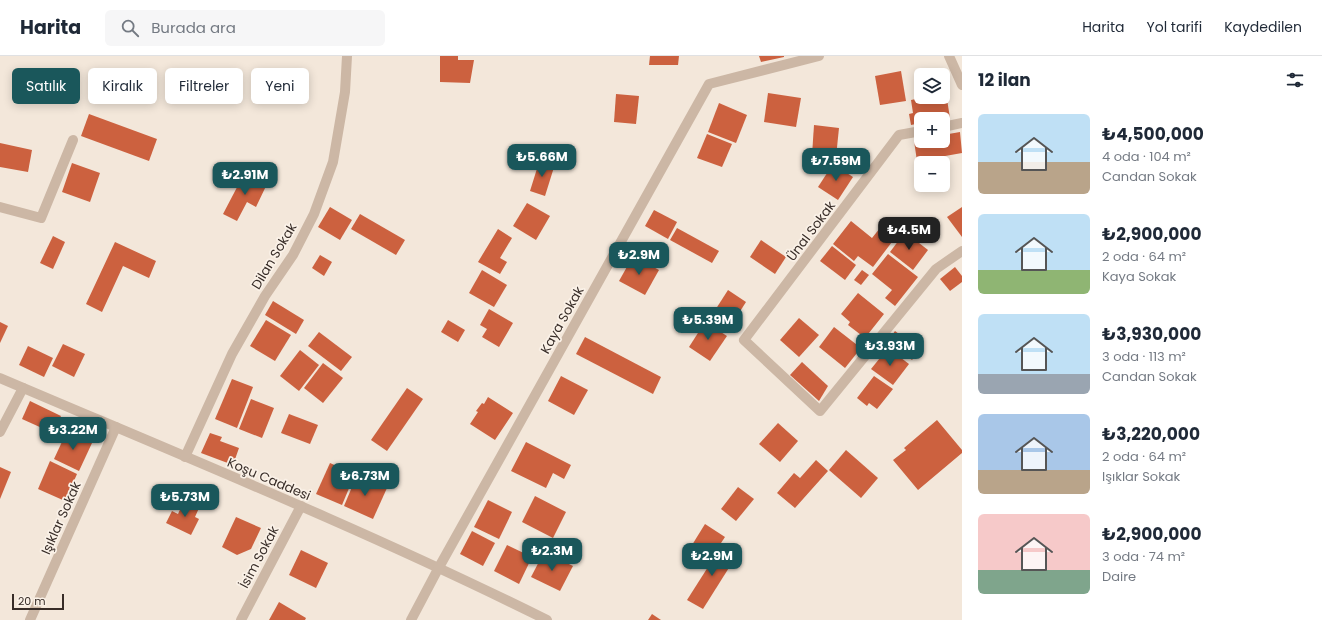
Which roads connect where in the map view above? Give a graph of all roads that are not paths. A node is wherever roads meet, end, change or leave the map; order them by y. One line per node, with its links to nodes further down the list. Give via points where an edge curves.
1 (347, 56): 15 (street, Dilan Sokak, via 345,92 334,154 314,214 293,255 265,296 232,354)
2 (819, 56): 17 (street, Kaya Sokak, via 709,84)
3 (949, 56): 4 (street)
4 (962, 85)
5 (962, 123): 6 (street)
6 (950, 126)
7 (914, 132): 10 (street, Ünal Sokak, via 899,135 744,340 820,411 936,269)
8 (73, 140): 9 (street, via 42,218)
9 (0, 207)
10 (962, 251)
11 (0, 378): 12 (street, Koşu Caddesi)
12 (23, 388): 13 (street, Koşu Caddesi); 14 (street)
13 (116, 427): 15 (street, Koşu Caddesi); 18 (street, Işıklar Sokak)
14 (0, 432)
15 (185, 457): 16 (street, Koşu Caddesi)
16 (301, 506): 17 (street, Koşu Caddesi); 19 (street, İsim Sokak)
17 (438, 569): 20 (street, Kaya Sokak); 21 (street, Koşu Caddesi)
18 (30, 620)
19 (241, 620)
20 (411, 620)
21 (547, 620)

